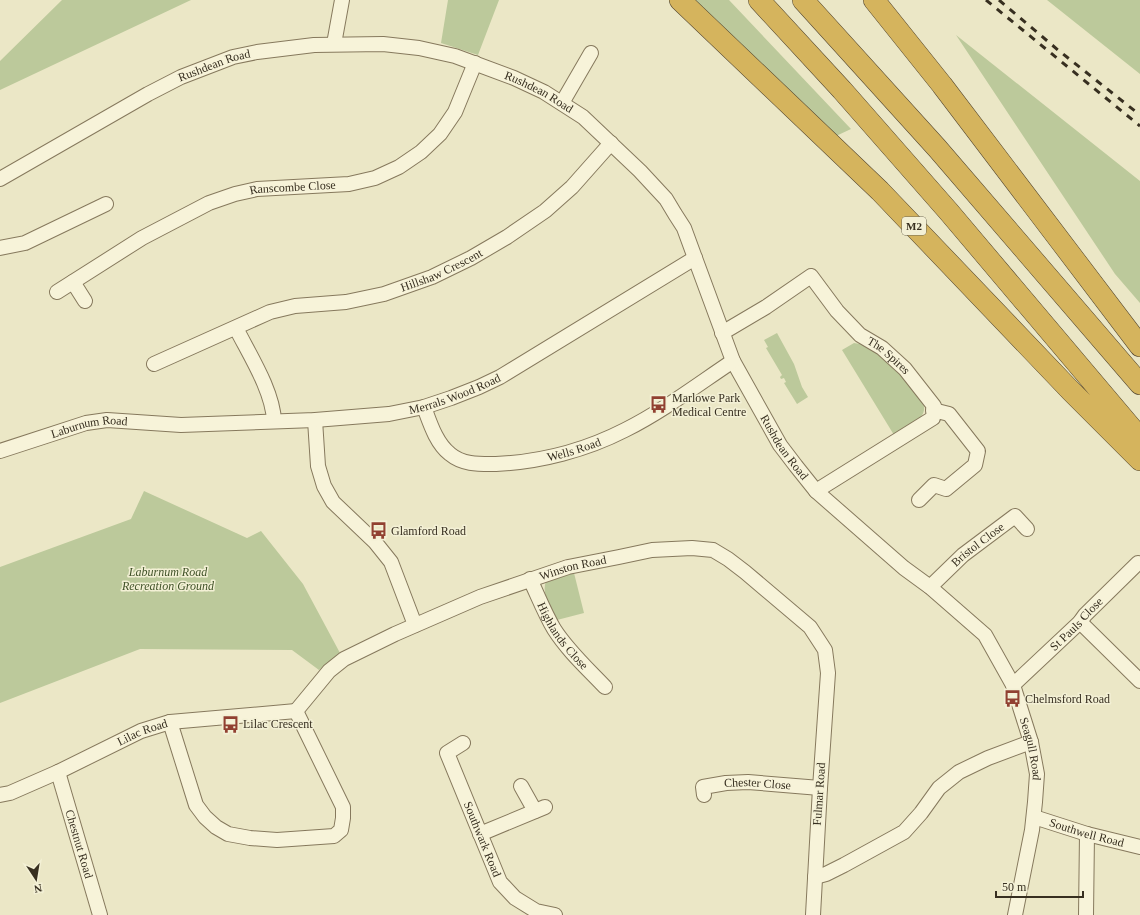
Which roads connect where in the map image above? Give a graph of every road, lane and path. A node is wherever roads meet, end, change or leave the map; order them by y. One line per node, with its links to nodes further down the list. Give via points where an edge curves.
1 (342, 0): 6 (street)
2 (680, 0): 31 (highway, M2, via 880,191)
3 (759, 0): 29 (highway, via 949,212)
4 (803, 0): 23 (highway, via 937,148)
5 (874, 0): 20 (highway, via 942,85)
6 (334, 44): 8 (street, Rushdean Road, via 383,44 419,48); 11 (street, Rushdean Road, via 256,52 210,65 148,94)
7 (591, 53): 9 (street)
8 (475, 63): 9 (street, Rushdean Road, via 514,78); 15 (street, Ranscombe Close, via 455,112 440,134 421,152 399,167 375,178 349,184 257,189 209,203 142,238)
9 (562, 103): 10 (street, Rushdean Road)
10 (611, 143): 14 (street, Rushdean Road, via 666,199 684,228); 18 (street, Hillshaw Crescent, via 572,187 545,211 471,258 432,277 384,294 346,302 295,306 270,312)
11 (0, 179)
12 (106, 204): 13 (street, via 25,243)
13 (0, 248)
14 (695, 258): 19 (street, Rushdean Road); 24 (street, Merrals Wood Road, via 500,377)
15 (73, 282): 16 (street, Ranscombe Close); 17 (street)
16 (57, 292)
17 (85, 301)
18 (236, 328): 22 (street, Hillshaw Crescent); 27 (street, via 266,389 273,408)
19 (722, 333): 21 (street, Rushdean Road); 25 (street, The Spires, via 766,308 811,276 837,311 860,335 882,348 906,369 934,406)
20 (1140, 346)
21 (733, 361): 24 (street, Wells Road, via 624,431 569,452 530,461 475,464 463,462 450,454 441,444); 32 (street, Rushdean Road, via 780,445)
22 (154, 364)
23 (1140, 384)
24 (424, 406): 26 (street, Merrals Wood Road, via 389,414)
25 (933, 410): 32 (street, via 933,418); 33 (street, via 949,414 978,451 975,465 946,489 934,485)
26 (315, 420): 27 (street, Merrals Wood Road); 40 (street, via 318,466 324,486 333,502 375,542 391,562)
27 (274, 421): 28 (street, Merrals Wood Road)
28 (181, 425): 30 (street, Laburnum Road, via 107,420 86,423)
29 (1140, 438)
30 (0, 451)
31 (1140, 460)
32 (816, 491): 35 (street, Rushdean Road)
33 (919, 500)
34 (1027, 529): 38 (street, Bristol Close, via 1015,516 963,555)
35 (876, 544): 38 (street, Seagull Road)
36 (1138, 563): 39 (street, St Pauls Close)
37 (530, 579): 40 (street, Winston Road); 41 (street, Winston Road, via 568,567 652,550 713,550 745,572 810,627 825,650); 44 (street, Highlands Close, via 560,638 572,654)
38 (930, 587): 43 (street, Seagull Road, via 985,635)
39 (1080, 622): 42 (street); 43 (street, St Pauls Close)
40 (415, 625): 45 (street, Winston Road, via 344,660 329,671)
41 (828, 673): 51 (street, Fulmar Road)
42 (1140, 681)
43 (1013, 685): 47 (street, Seagull Road)
44 (605, 686)
45 (296, 711): 46 (street, Lilac Road); 46 (street, via 343,807 341,830 334,836 278,840 250,838 228,834 216,827 196,805)
46 (170, 722): 49 (street, Lilac Road, via 141,731)
47 (1031, 742): 54 (street, Seagull Road, via 1037,774); 58 (street, via 959,772 938,788 904,832 844,865)
48 (463, 743): 55 (street, Southwark Road, via 447,753)
49 (58, 772): 52 (street, Lilac Road); 60 (street, Chestnut Road)
50 (521, 786): 55 (street, via 540,809)
51 (820, 788): 53 (street, Chester Close, via 765,783 726,783 703,787); 58 (street, Fulmar Road)
52 (0, 795)
53 (704, 795)
54 (1034, 817): 56 (street, Southwell Road); 63 (street, Seagull Road)
55 (480, 834): 59 (street, Southwark Road, via 500,882)
56 (1087, 834): 57 (street, Southwell Road); 64 (street)
57 (1140, 847)
58 (815, 877): 62 (street, Fulmar Road)
59 (535, 913): 61 (street, Southwark Road)
60 (100, 915)
61 (555, 915)
62 (813, 915)
63 (1015, 915)
64 (1086, 915)

